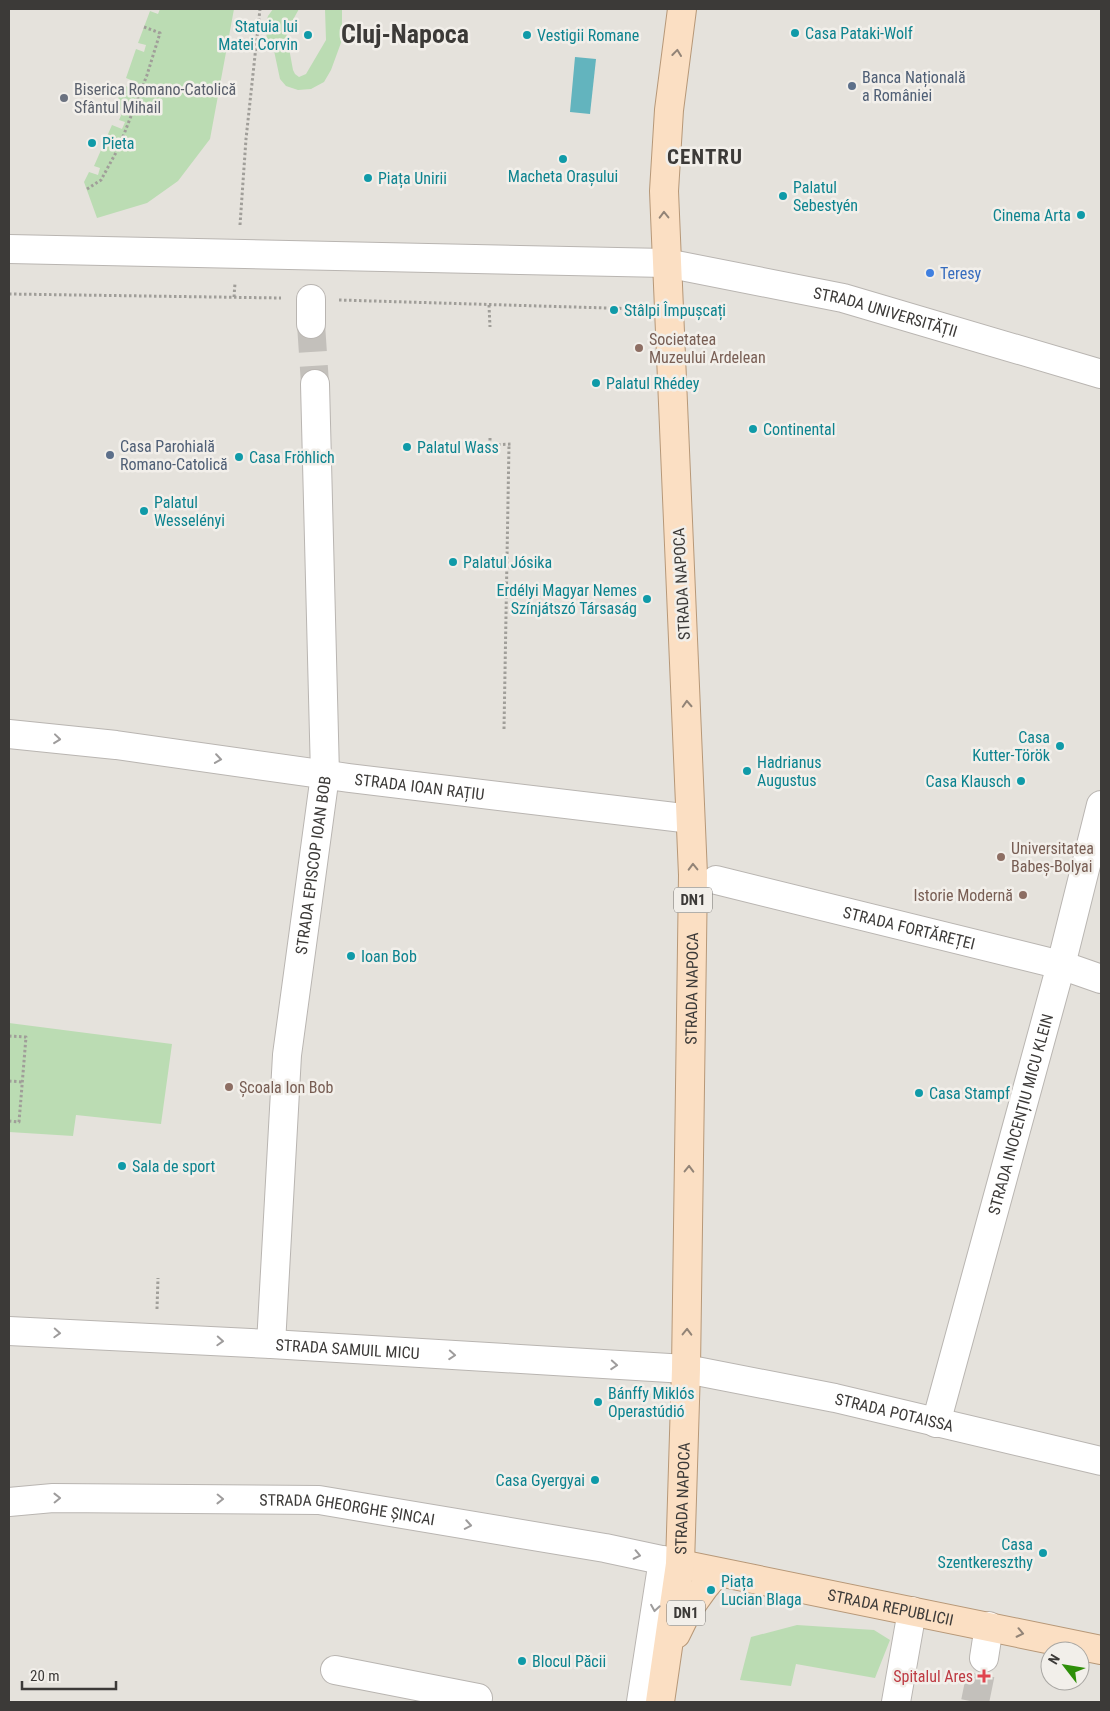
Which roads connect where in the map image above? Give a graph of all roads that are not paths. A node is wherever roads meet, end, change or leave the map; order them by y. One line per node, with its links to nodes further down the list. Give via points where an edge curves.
1 (682, 9): 3 (main road, DN1, one-way to 1, via 665,157)
2 (9, 249): 3 (street)
3 (666, 263): 4 (street, STRADA UNIVERSITĂȚII, via 843,298); 15 (main road, STRADA NAPOCA / DN1, one-way to 3, via 694,875)
4 (1101, 374)
5 (315, 384): 7 (street, STRADA EPISCOP IOAN BOB)
6 (9, 734): 7 (street, STRADA IOAN RAȚIU, one-way to 7, via 116,745)
7 (324, 775): 9 (street, STRADA IOAN RAȚIU); 14 (street, STRADA EPISCOP IOAN BOB, via 287,1055)
8 (1101, 805): 11 (street, STRADA INOCENȚIU MICU KLEIN)
9 (675, 817)
10 (716, 880): 11 (street, STRADA FORTĂREȚEI)
11 (1061, 965): 12 (street, STRADA FORTĂREȚEI); 16 (street, STRADA INOCENȚIU MICU KLEIN)
12 (1101, 978)
13 (9, 1331): 14 (street, STRADA SAMUIL MICU, one-way to 14)
14 (272, 1344): 15 (street, STRADA SAMUIL MICU, one-way to 15)
15 (686, 1369): 16 (street, STRADA POTAISSA, via 835,1398); 19 (main road, STRADA NAPOCA / DN1)
16 (936, 1423): 17 (street, STRADA POTAISSA)
17 (1101, 1460)
18 (9, 1502): 19 (street, STRADA GHEORGHE ȘINCAI, one-way to 19, via 53,1498 319,1500)
19 (672, 1562): 20 (main road, STRADA REPUBLICII); 25 (main road, DN1); 28 (street, one-way to 28)
20 (717, 1572): 21 (main road, STRADA REPUBLICII); 25 (main road, DN1, via 683,1618)
21 (912, 1611): 22 (main road, STRADA REPUBLICII); 30 (street)
22 (989, 1626): 23 (main road, STRADA REPUBLICII, one-way to 23); 24 (street)
23 (1101, 1650)
24 (984, 1658)
25 (666, 1661): 29 (main road, DN1)
26 (335, 1670): 27 (street, via 478,1698)
27 (478, 1702)
28 (640, 1702)
29 (660, 1702)
30 (896, 1702)

